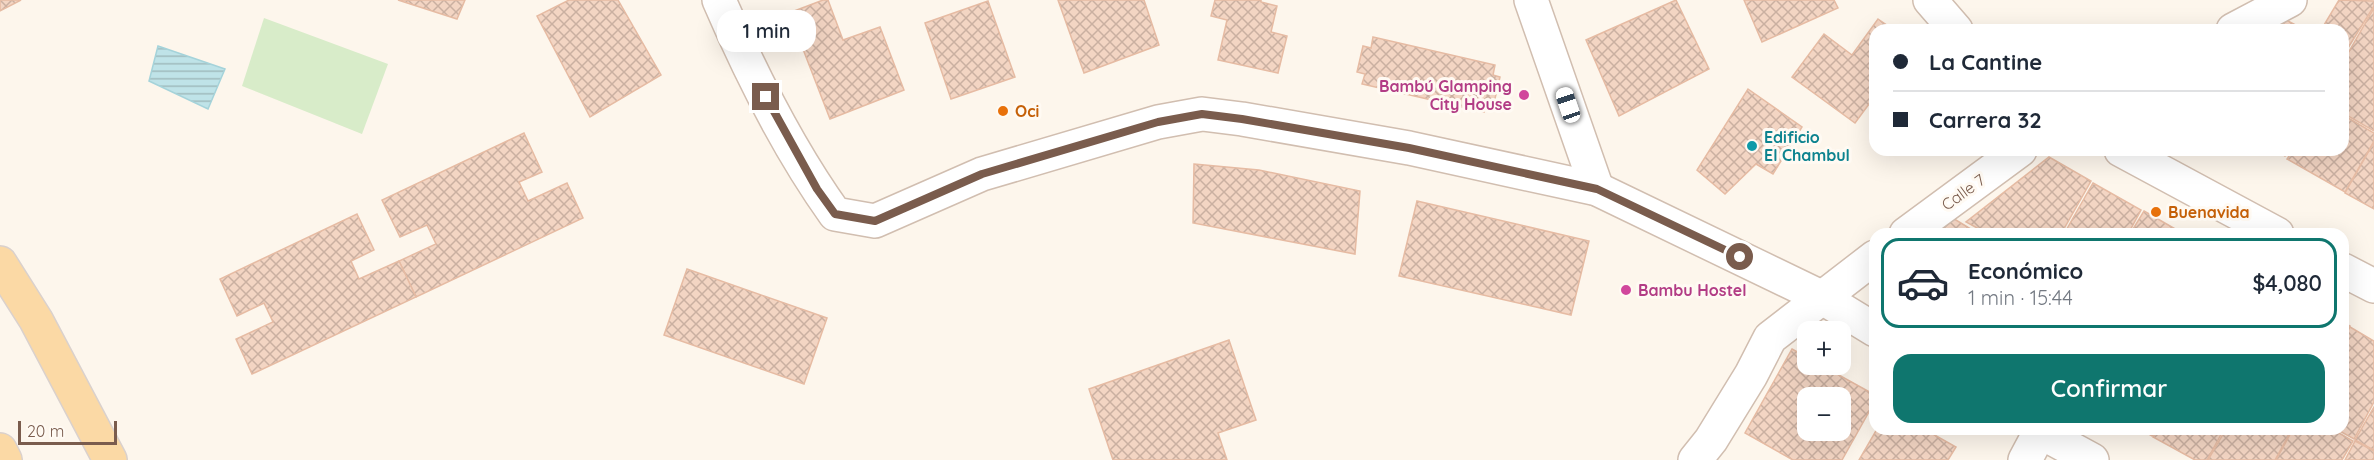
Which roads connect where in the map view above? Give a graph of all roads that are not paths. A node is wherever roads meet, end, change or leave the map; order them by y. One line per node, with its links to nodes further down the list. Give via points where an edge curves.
1 (719, 0): 9 (street, via 745,60 835,214 875,221 982,174 1158,122 1202,114 1409,148)
2 (1531, 0): 9 (street)
3 (1930, 0): 5 (street)
4 (2290, 0): 6 (street)
5 (1951, 24)
6 (2244, 24)
7 (2012, 156): 10 (street, Calle 7)
8 (2139, 156): 11 (street)
9 (1597, 189): 16 (street)
10 (1914, 228)
11 (2266, 228)
12 (1869, 261): 16 (street)
13 (0, 263): 21 (main road, via 36,320)
14 (2349, 273): 15 (street)
15 (2374, 286)
16 (1821, 297): 17 (street); 22 (street, via 1770,338 1711,440)
17 (1869, 326)
18 (2034, 440): 23 (street)
19 (0, 450): 20 (main road)
20 (5, 460)
21 (110, 460)
22 (1695, 460)
23 (2092, 460)

